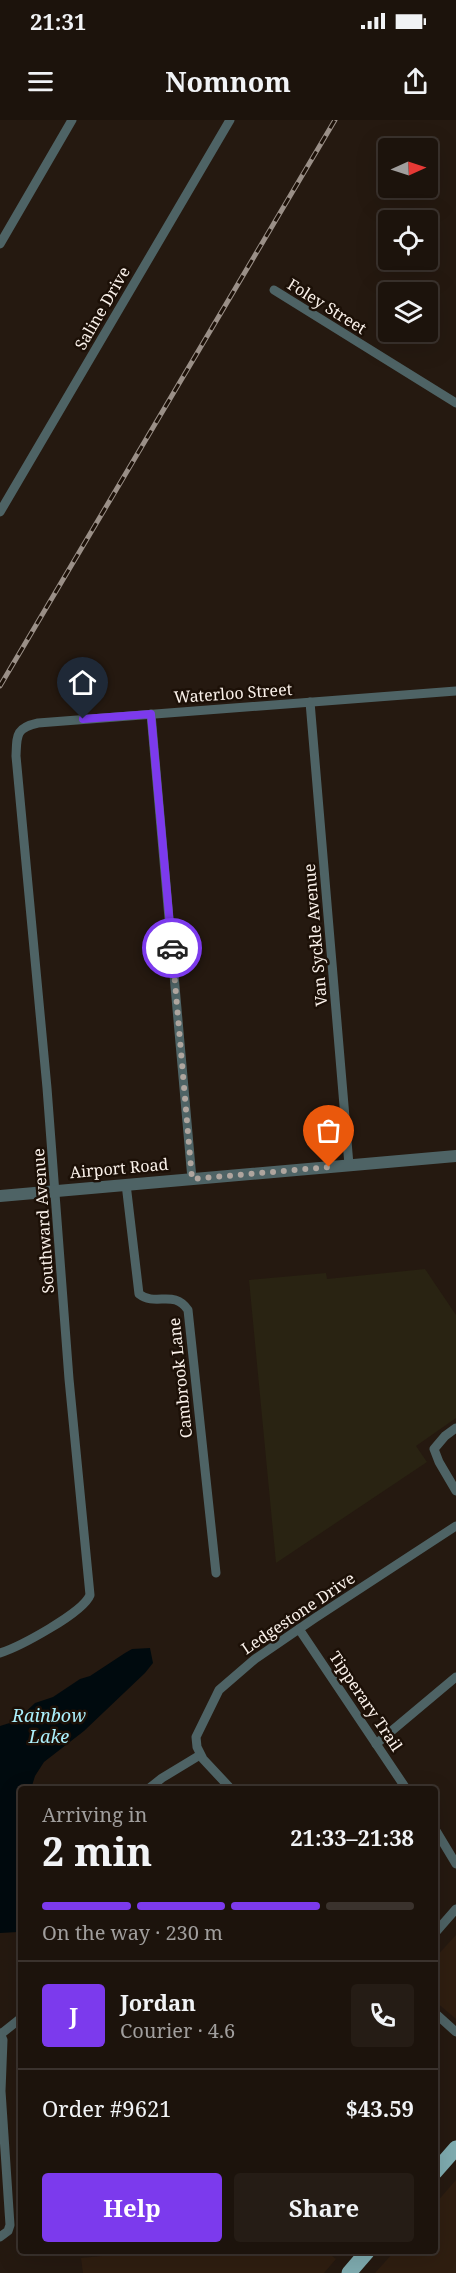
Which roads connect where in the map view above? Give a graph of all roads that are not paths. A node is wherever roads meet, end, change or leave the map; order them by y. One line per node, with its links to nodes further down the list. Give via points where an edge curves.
1 (72, 120): 3 (street)
2 (228, 120): 6 (street, Saline Drive)
3 (0, 244)
4 (274, 290): 5 (street, Foley Street)
5 (456, 404)
6 (0, 512)
7 (456, 691): 8 (street, Waterloo Street)
8 (310, 702): 9 (street, Waterloo Street); 12 (street, Van Syckle Avenue)
9 (151, 714): 10 (street, Waterloo Street, via 38,723 21,729); 13 (street)
10 (17, 736): 15 (street, Southward Avenue)
11 (456, 1156): 12 (street, Airport Road)
12 (349, 1165): 13 (street, Airport Road)
13 (192, 1179): 14 (street, Airport Road)
14 (126, 1184): 15 (street, Airport Road); 20 (street, Cambrook Lane, via 139,1294 144,1298 177,1299 188,1310)
15 (56, 1190): 16 (street, Airport Road); 22 (street, Southward Avenue, via 90,1595 79,1609 18,1647)
16 (0, 1196)
17 (456, 1428): 18 (street, via 435,1449)
18 (456, 1491)
19 (456, 1526): 21 (street, Ledgestone Drive)
20 (216, 1573)
21 (299, 1629): 24 (street, Tipperary Trail); 25 (street, Ledgestone Drive, via 219,1690 196,1737)
22 (0, 1653)
23 (456, 1677): 24 (street)
24 (376, 1744): 28 (street, Tipperary Trail)
25 (200, 1755): 26 (street); 27 (street)
26 (152, 1786)
27 (228, 1786)
28 (404, 1786)
29 (438, 1834): 31 (street)
30 (456, 1842): 31 (street)
31 (449, 1850): 32 (street)
32 (456, 1864)
33 (456, 1909): 34 (street)
34 (438, 1930)
35 (438, 2016): 37 (street)
36 (18, 2020): 38 (street)
37 (456, 2032)
38 (1, 2034): 41 (street, via 10,2225)
39 (456, 2148): 40 (main road)
40 (438, 2169)
41 (4, 2234)
42 (365, 2254): 43 (main road)
43 (349, 2273)

